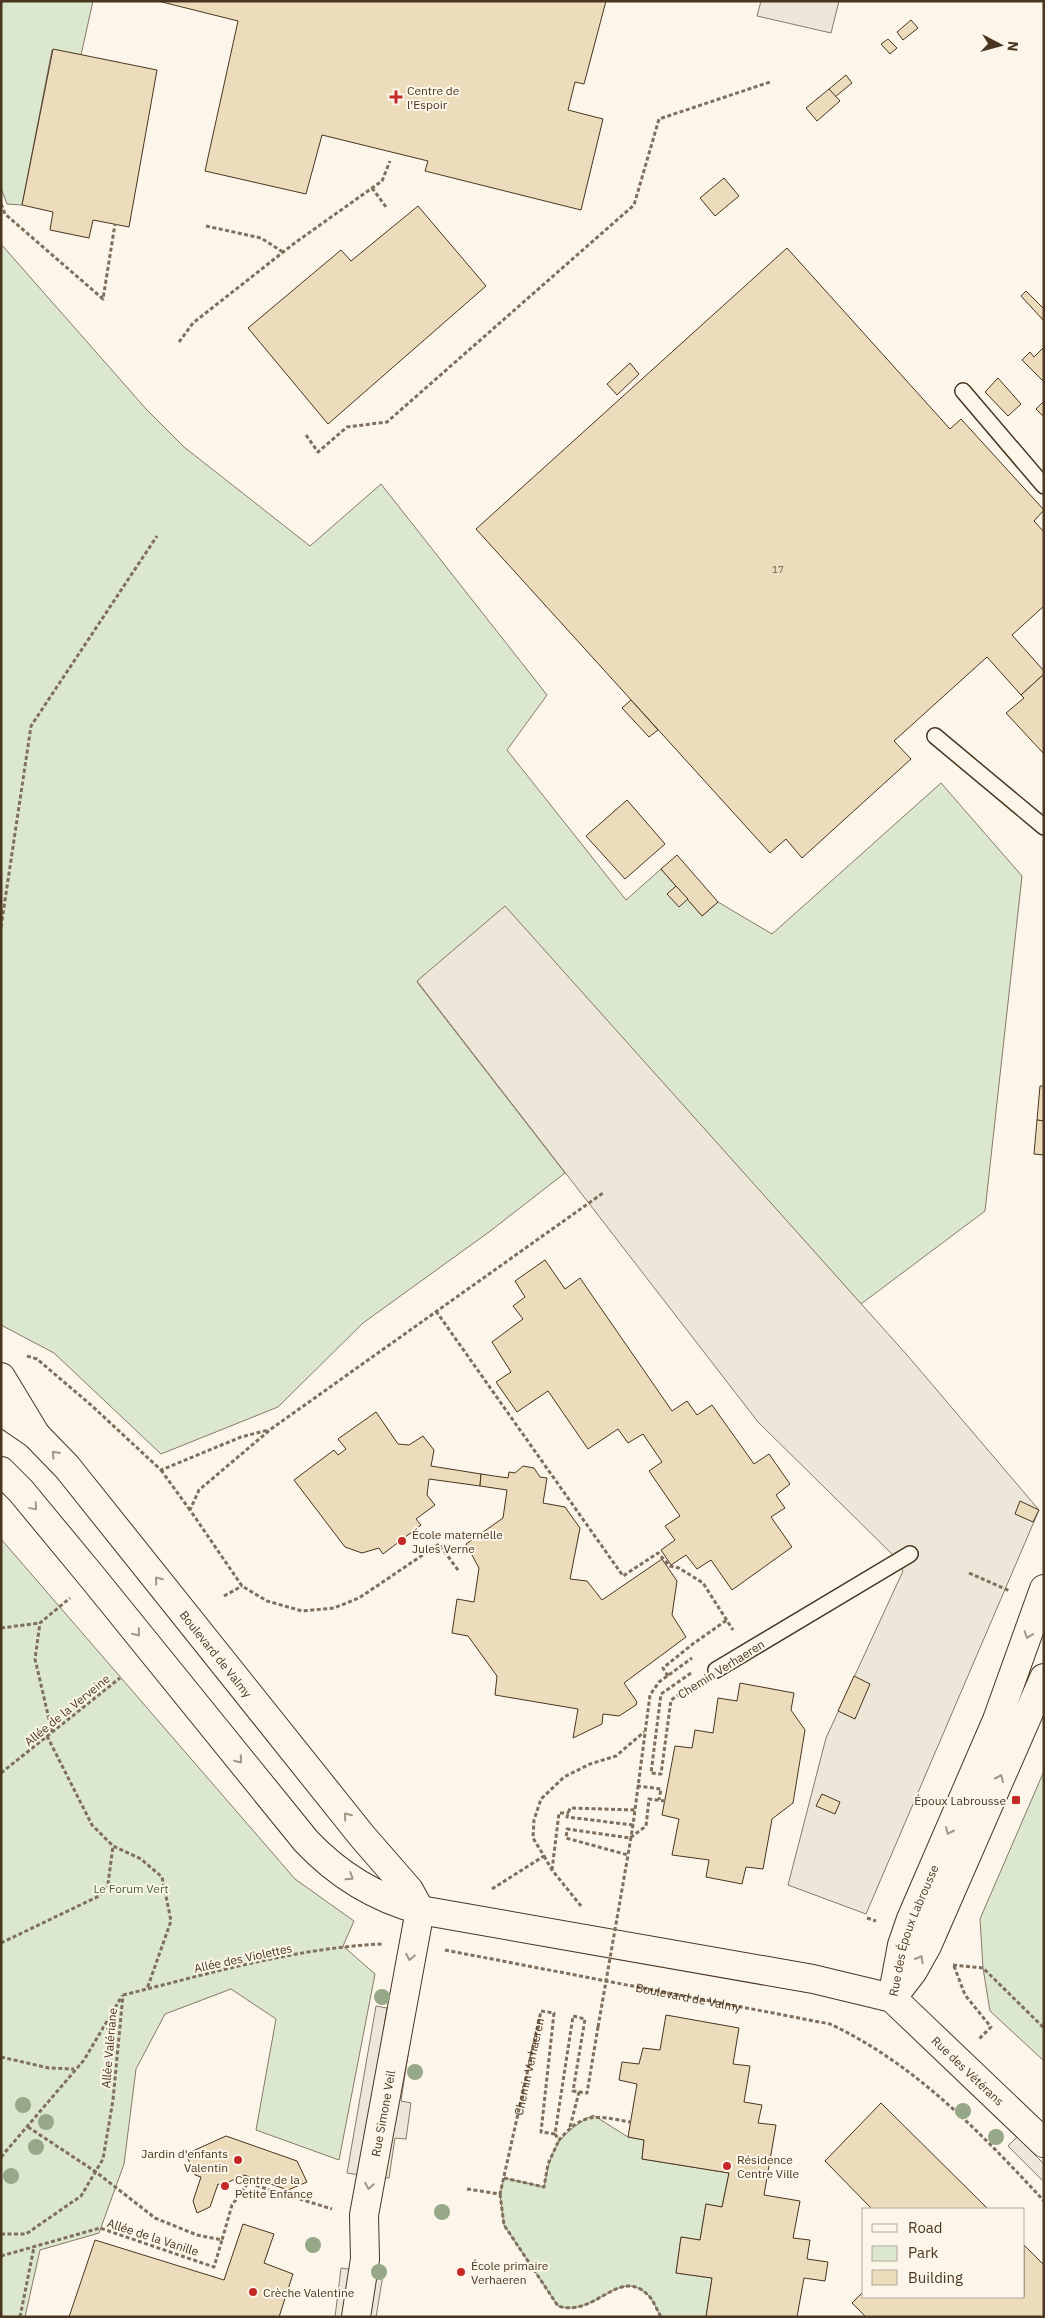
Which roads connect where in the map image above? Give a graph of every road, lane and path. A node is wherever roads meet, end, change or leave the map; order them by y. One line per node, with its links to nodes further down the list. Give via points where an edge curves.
1 (770, 82): 11 (path, via 659,119 634,205 387,422 347,427 318,452)
2 (390, 161): 3 (path, via 382,181)
3 (372, 188): 5 (path); 8 (path)
4 (1, 204): 6 (path, via 5,214 102,299)
5 (386, 207)
6 (115, 224)
7 (206, 226): 8 (path, via 261,238)
8 (283, 252): 9 (path, via 193,323)
9 (179, 342)
10 (963, 391): 12 (lane)
11 (306, 435)
12 (1044, 486)
13 (157, 536): 16 (path, via 32,726)
14 (935, 736): 15 (lane)
15 (1044, 827)
16 (1, 927)
17 (603, 1192): 18 (path)
18 (436, 1311): 22 (path); 35 (path, via 623,1576 658,1553 670,1566 703,1582)
19 (19, 1354): 24 (path, via 36,1359)
20 (1, 1377): 23 (main road)
21 (1, 1411): 23 (main road, Boulevard de Valmy)
22 (271, 1429): 24 (path, via 241,1437); 26 (path, via 199,1490)
23 (36, 1435): 62 (main road, Boulevard de Valmy, one-way to 23, via 409,1890 362,1836 81,1485)
24 (161, 1470): 26 (path)
25 (1, 1471): 62 (main road, one-way to 62, via 21,1491 325,1861 373,1892)
26 (190, 1510): 30 (path)
27 (910, 1554): 38 (lane, Chemin Verhaeren)
28 (458, 1570): 30 (path, via 439,1544 359,1598 334,1608 302,1611 267,1601)
29 (969, 1573): 32 (path)
30 (242, 1586): 33 (path)
31 (1044, 1589): 70 (main road, Rue des Époux Labrousse, one-way to 70, via 997,1720 911,1919 902,1945)
32 (1011, 1591)
33 (224, 1596)
34 (60, 1607): 36 (path)
35 (727, 1620): 38 (path); 42 (path, Chemin Verhaeren, via 663,1668)
36 (40, 1622): 37 (path); 46 (path, via 35,1659)
37 (1, 1628)
38 (746, 1652): 41 (lane, Chemin Verhaeren)
39 (698, 1654): 42 (path, Chemin Verhaeren)
40 (698, 1669): 41 (path, Chemin Verhaeren, via 661,1694 651,1773 661,1774 671,1700)
41 (716, 1670)
42 (668, 1676): 45 (path, Chemin Verhaeren, via 650,1695)
43 (120, 1678): 46 (path, Allée de la Verveine)
44 (1044, 1678): 70 (main road, Rue des Époux Labrousse, one-way to 44, via 927,1946)
45 (645, 1731): 49 (path, Chemin Verhaeren); 58 (path, via 616,1756 564,1777 541,1799 534,1820 533,1838)
46 (52, 1732): 47 (path, Allée de la Verveine)
47 (47, 1736): 48 (path, Allée de la Verveine); 56 (path, via 92,1826)
48 (1, 1773)
49 (637, 1786): 50 (path, via 661,1789); 52 (path, Chemin Verhaeren)
50 (659, 1800): 51 (path); 55 (path, via 649,1799 646,1826)
51 (665, 1801)
52 (635, 1810): 53 (path, via 570,1808); 54 (path, Chemin Verhaeren)
53 (568, 1813): 54 (path, via 568,1817); 59 (path, via 559,1813)
54 (633, 1825): 55 (path, Chemin Verhaeren)
55 (630, 1838): 57 (path, Chemin Verhaeren); 57 (path, via 567,1829 566,1838)
56 (113, 1846): 64 (path, via 108,1884 99,1896); 68 (path, via 141,1859 162,1877 172,1921)
57 (628, 1855): 75 (path, Chemin Verhaeren, bridge, via 587,2093)
58 (544, 1856): 59 (path); 60 (path)
59 (552, 1870): 61 (path)
60 (487, 1892)
61 (582, 1908)
62 (420, 1910): 63 (main road, Rue Simone Veil); 70 (main road, via 813,1979)
63 (413, 1942): 65 (path, Boulevard de Valmy); 87 (path, Boulevard de Valmy, via 478,1958 830,2024 873,2049 942,2099); 96 (main road, Rue Simone Veil, one-way to 96, via 364,2215 365,2258)
64 (1, 1943)
65 (342, 1946): 68 (path, Allée des Violettes, via 230,1968)
66 (955, 1958): 67 (path)
67 (953, 1965): 71 (path, via 983,1968); 72 (path, via 965,1995)
68 (147, 1989): 69 (path, Allée des Violettes)
69 (123, 1995): 74 (path, Allée Valériane, via 84,2060); 83 (path, Allée Valériane, via 113,2100 103,2159)
70 (892, 1998): 81 (main road, Rue des Vétérans)
71 (1043, 2026)
72 (990, 2027)
73 (1, 2056): 74 (path, via 49,2068)
74 (75, 2069): 77 (path, Allée Valériane)
75 (579, 2092): 78 (path, Chemin Verhaeren); 79 (path, Chemin Verhaeren, via 572,2091 585,2018 573,2016)
76 (630, 2122): 78 (path, Chemin Verhaeren, via 593,2115)
77 (28, 2127): 82 (path, Allée Valériane); 83 (path)
78 (570, 2128): 80 (path, Chemin Verhaeren)
79 (554, 2134): 80 (path, Chemin Verhaeren); 84 (path, Chemin Verhaeren, via 541,2132 554,2013 541,2011)
80 (559, 2140): 84 (path, Chemin Verhaeren, via 548,2164 544,2187)
81 (1044, 2143)
82 (1, 2157)
83 (96, 2172): 89 (path, Allée Valériane, via 81,2196 26,2234); 90 (path, Allée de la Vanille, via 155,2218)
84 (504, 2178): 86 (path, Chemin Verhaeren)
85 (467, 2189): 86 (path)
86 (500, 2194): 94 (path, Chemin Verhaeren, via 504,2225 558,2306)
87 (1044, 2201)
88 (331, 2209): 90 (path, Allée de la Vanille, via 248,2183 232,2205)
89 (1, 2234)
90 (222, 2240): 91 (path, Allée de la Vanille, via 214,2267 100,2228)
91 (34, 2247): 92 (path, Allée de la Vanille); 95 (path)
92 (1, 2256)
93 (605, 2301): 97 (path, via 624,2289 639,2288 648,2294)
94 (567, 2314)
95 (20, 2317)
96 (356, 2317)
97 (661, 2317)

